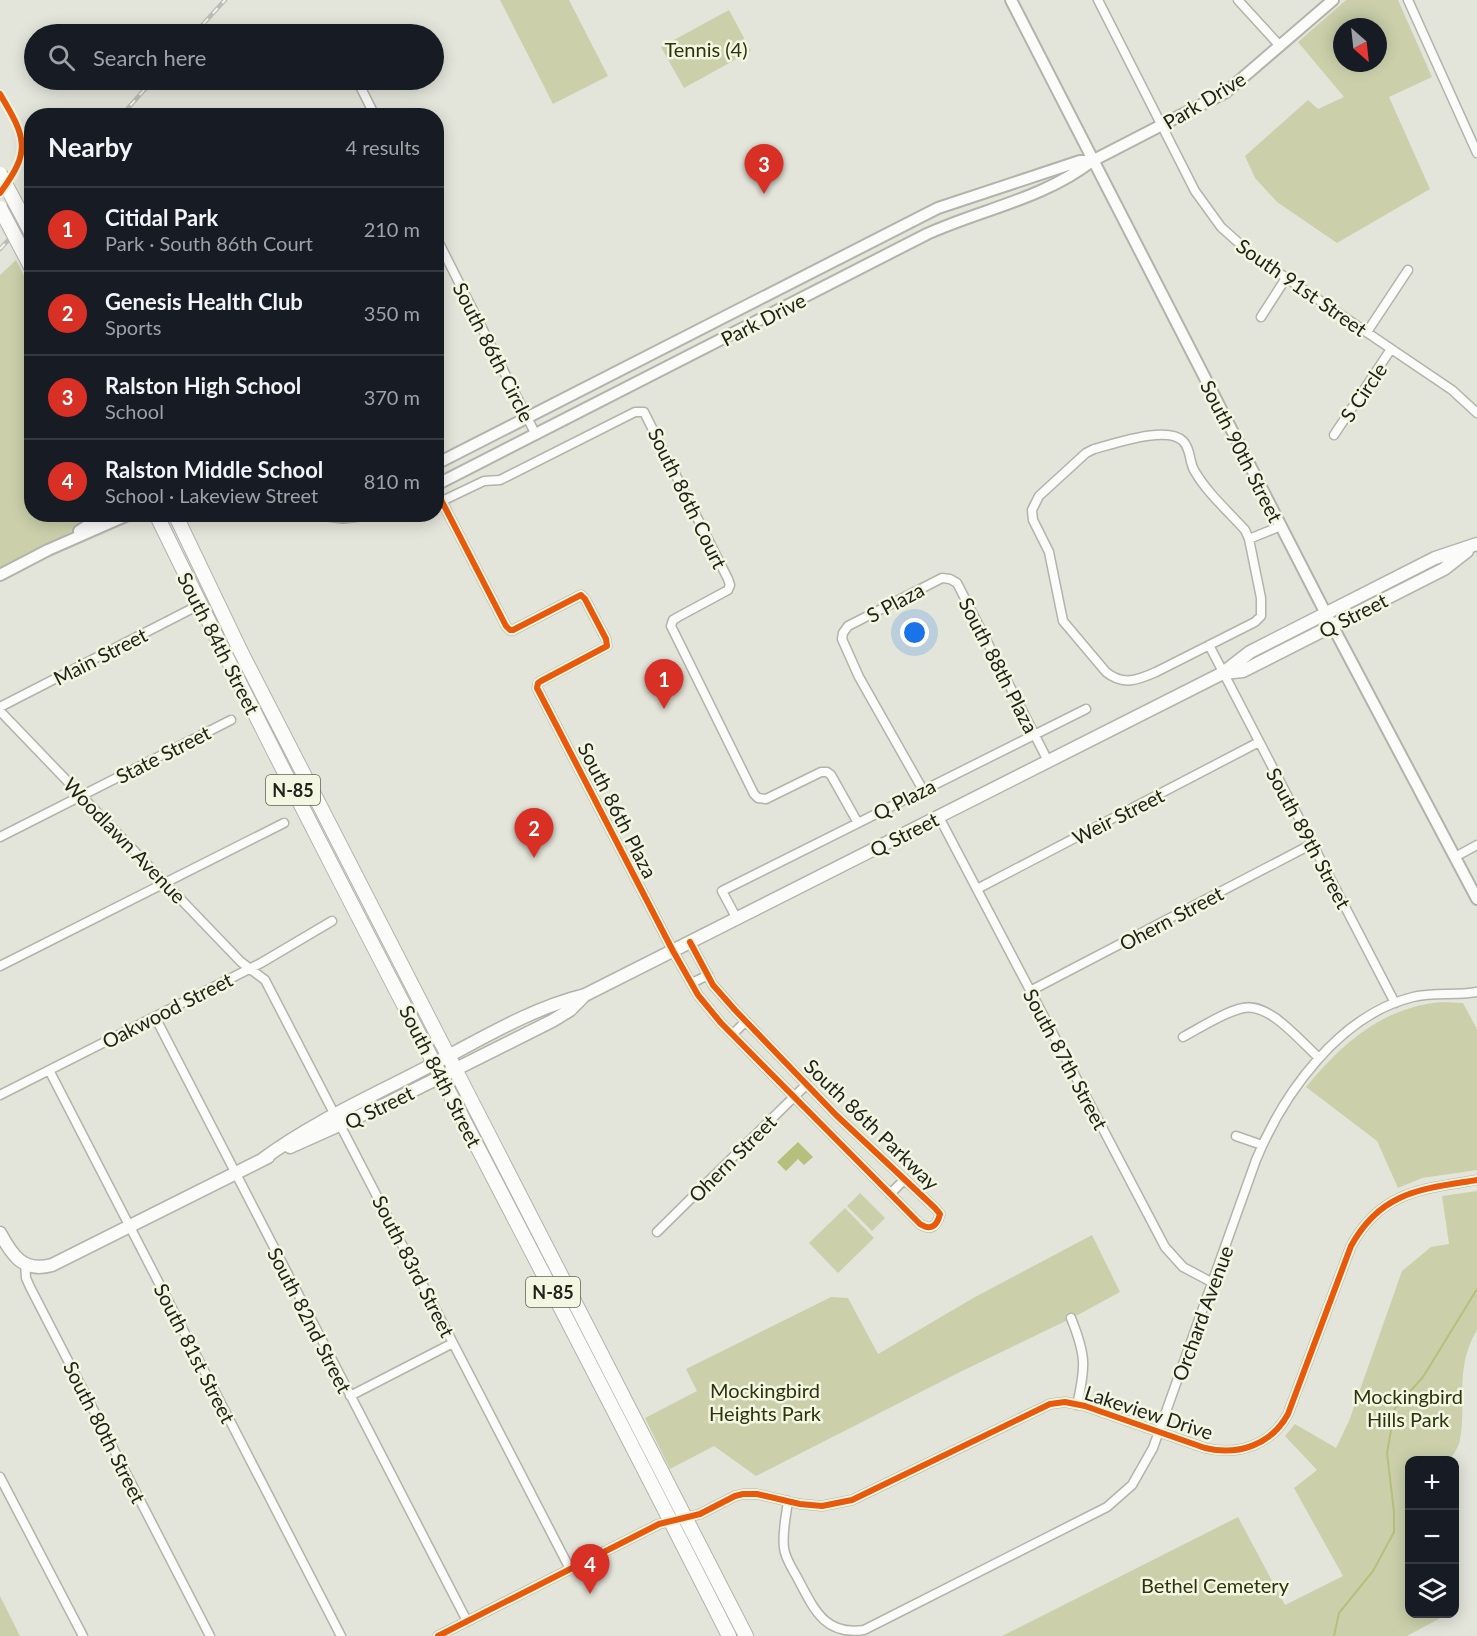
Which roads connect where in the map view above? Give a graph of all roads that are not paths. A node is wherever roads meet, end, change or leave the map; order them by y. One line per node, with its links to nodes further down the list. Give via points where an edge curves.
1 (1011, 0): 11 (street, South 90th Street)
2 (1098, 0): 9 (street, South 91st Street)
3 (1238, 0): 6 (street)
4 (1333, 0): 6 (street, Park Drive)
5 (1408, 0): 10 (street)
6 (1280, 46): 9 (street, Park Drive, via 1226,92)
7 (362, 90): 8 (street)
8 (371, 108)
9 (1162, 126): 11 (street, Park Drive); 18 (street, South 91st Street, via 1208,212 1236,242)
10 (1477, 153)
11 (1092, 161): 23 (street, Park Drive, via 1080,161 938,208); 24 (street, Park Drive, via 1037,194 927,234); 34 (street, South 90th Street)
12 (0, 174): 14 (main road, bridge)
13 (0, 208): 16 (main road, bridge)
14 (24, 219)
15 (444, 253): 23 (street, South 86th Circle)
16 (24, 254)
17 (1408, 270): 20 (street, S Circle)
18 (1286, 278): 19 (street); 20 (street, South 91st Street)
19 (1261, 317)
20 (1367, 332): 21 (street, South 91st Street)
21 (1391, 349): 22 (street, South 91st Street, via 1452,390); 25 (street, S Circle)
22 (1477, 413)
23 (527, 417): 24 (street, South 86th Circle); 26 (street, Park Drive)
24 (536, 435): 27 (street, Park Drive)
25 (1334, 435)
26 (444, 460)
27 (444, 481)
28 (444, 500): 55 (street, South 86th Court, via 484,481 500,480 642,411 729,579 726,592 678,617 671,630 754,794 766,799 827,772)
29 (444, 505): 66 (street, South 86th Plaza, via 510,630 581,595 601,630 607,646 537,688)
30 (93, 522): 37 (street)
31 (112, 522): 37 (street)
32 (160, 522): 40 (main road, South 84th Street / N-85)
33 (179, 522): 79 (main road, South 84th Street / N-85)
34 (1281, 526): 35 (street); 41 (street, South 90th Street)
35 (1249, 539): 43 (street, via 1261,598 1260,616 1256,622); 43 (street, via 1204,485 1183,441 1166,434 1086,453 1039,496 1032,510 1036,529 1049,552 1063,621 1113,678 1139,679)
36 (1477, 544): 41 (main road, Q Street, via 1435,558); 42 (main road, Q Street, via 1444,569)
37 (48, 550): 38 (street)
38 (0, 574)
39 (942, 578): 48 (street, South 88th Plaza, via 957,583); 51 (street, S Plaza, via 848,626 842,644)
40 (199, 605): 45 (street, Main Street); 83 (main road, South 84th Street / N-85)
41 (1326, 613): 42 (street, South 90th Street); 44 (main road, Q Street, via 1250,652)
42 (1332, 626): 44 (main road, Q Street, via 1243,671); 59 (street, South 90th Street)
43 (1209, 645): 44 (street, South 89th Street)
44 (1223, 673): 49 (street, South 89th Street); 50 (main road, Q Street)
45 (0, 709): 52 (street, Woodlawn Avenue)
46 (1086, 709): 48 (street, Q Plaza)
47 (231, 720): 52 (street, State Street)
48 (1035, 734): 50 (street, South 88th Plaza); 51 (street, Q Plaza)
49 (1259, 742): 57 (street, South 89th Street); 61 (street, Weir Street)
50 (1048, 761): 53 (main road, Q Street)
51 (923, 790): 55 (street, Q Plaza)
52 (81, 795): 56 (street, State Street); 60 (street, Woodlawn Avenue)
53 (939, 817): 61 (street, South 87th Street); 63 (main road, Q Street)
54 (284, 823): 60 (street)
55 (858, 823): 63 (street, Q Plaza, via 722,891)
56 (0, 837)
57 (1312, 844): 71 (street, Ohern Street); 74 (street, South 89th Street)
58 (1477, 845): 59 (street)
59 (1455, 857): 62 (street, South 90th Street)
60 (166, 882): 67 (street); 68 (street, Woodlawn Avenue)
61 (977, 890): 71 (street, South 87th Street)
62 (1477, 899)
63 (737, 919): 65 (main road, Q Street)
64 (332, 921): 68 (street, Oakwood Street)
65 (690, 942): 66 (main road, Q Street); 69 (street, South 86th Parkway)
66 (673, 951): 70 (street, South 86th Parkway); 73 (main road, Q Street)
67 (0, 966)
68 (251, 968): 75 (street, Oakwood Street); 88 (street, South 83rd Street, via 265,980)
69 (708, 975): 70 (street); 76 (street, South 86th Parkway)
70 (692, 983): 77 (street, South 86th Parkway)
71 (1030, 991): 100 (street, South 87th Street, via 1165,1247 1183,1267)
72 (1477, 992): 74 (street, Orchard Avenue, via 1423,995)
73 (585, 995): 79 (main road, Q Street, via 545,1007); 81 (main road, Q Street, via 552,1021)
74 (1395, 1003): 80 (street, Orchard Avenue, via 1369,1016)
75 (155, 1017): 82 (street, Oakwood Street); 92 (street, South 82nd Street)
76 (746, 1021): 77 (street); 84 (street, South 86th Parkway)
77 (733, 1034): 86 (street, South 86th Parkway)
78 (1183, 1037): 80 (street, via 1238,1009 1257,1007)
79 (448, 1056): 81 (main road, South 84th Street / N-85); 83 (main road, Q Street)
80 (1319, 1058): 91 (street, Orchard Avenue, via 1286,1100)
81 (455, 1069): 83 (main road, Q Street); 108 (main road, South 84th Street / N-85)
82 (49, 1070): 85 (street, Oakwood Street); 96 (street, South 81st Street)
83 (437, 1070): 88 (main road, Q Street); 109 (main road, South 84th Street / N-85)
84 (807, 1084): 86 (street, Ohern Street); 87 (street, South 86th Parkway)
85 (0, 1095)
86 (793, 1096): 89 (street, South 86th Parkway); 97 (street, Ohern Street)
87 (836, 1115): 89 (street); 93 (street, South 86th Parkway)
88 (339, 1120): 92 (main road, Q Street); 102 (street, South 83rd Street)
89 (825, 1129): 95 (street, South 86th Parkway)
90 (1236, 1136): 91 (street)
91 (1262, 1145): 100 (street, Orchard Avenue)
92 (235, 1173): 96 (main road, Q Street); 103 (street, South 82nd Street)
93 (904, 1180): 95 (street); 95 (street, South 86th Parkway, via 940,1214 938,1223 926,1228)
94 (1477, 1180): 105 (street, Lakeview Drive, via 1407,1194 1382,1209 1361,1229 1351,1246 1288,1414 1274,1432 1243,1449 1224,1452)
95 (890, 1194)
96 (129, 1226): 99 (main road, Q Street, via 52,1265 38,1267); 114 (street, South 81st Street)
97 (657, 1232)
98 (0, 1233): 99 (main road, via 14,1257)
99 (25, 1262): 113 (street, South 80th Street, via 30,1287)
100 (1214, 1283): 105 (street, Orchard Avenue)
101 (1071, 1318): 104 (street, via 1084,1360)
102 (453, 1343): 103 (street); 110 (street, South 83rd Street)
103 (350, 1396): 111 (street, South 82nd Street)
104 (1077, 1405): 105 (street, Lakeview Drive); 107 (street, Lakeview Drive, via 1065,1402 1040,1407 852,1500 822,1506)
105 (1159, 1432): 107 (street, Orchard Avenue, via 1138,1477 1107,1507 850,1634 829,1629 819,1620 784,1549)
106 (0, 1477): 112 (street)
107 (788, 1501): 108 (street, Lakeview Drive, via 743,1494)
108 (686, 1518): 109 (street, Lakeview Drive); 117 (main road, South 84th Street / N-85)
109 (671, 1521): 110 (street, Lakeview Drive); 116 (main road, South 84th Street / N-85)
110 (570, 1569): 111 (street, Lakeview Drive)
111 (467, 1622): 115 (street, Lakeview Drive)
112 (83, 1636)
113 (210, 1636)
114 (341, 1636)
115 (438, 1636)
116 (729, 1636)
117 (746, 1636)

